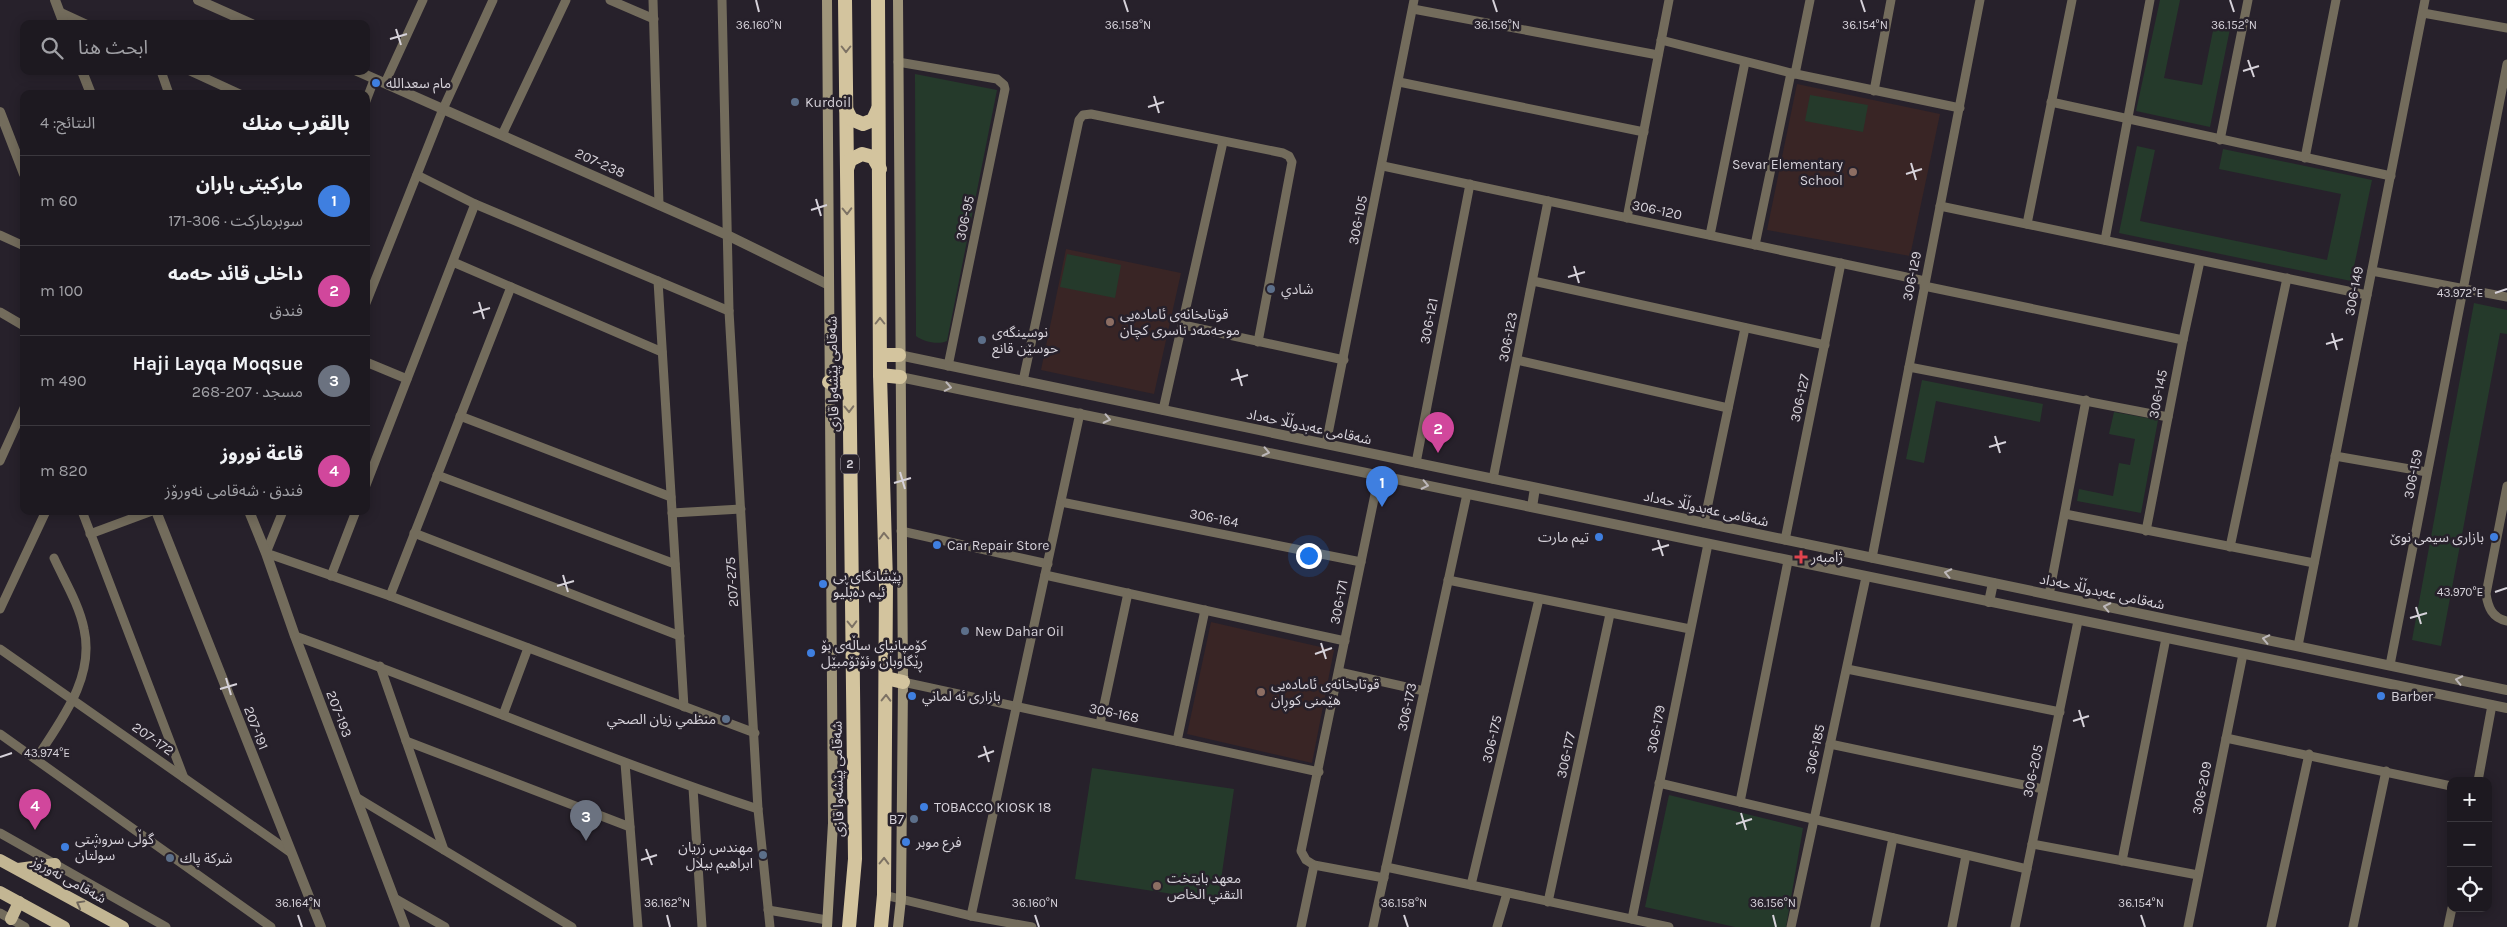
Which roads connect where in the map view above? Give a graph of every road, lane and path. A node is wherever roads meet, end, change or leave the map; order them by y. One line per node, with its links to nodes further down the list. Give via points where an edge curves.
1 (55, 0): 23 (street)
2 (198, 0): 28 (street)
3 (423, 0): 42 (street)
4 (493, 0): 50 (street)
5 (566, 0): 56 (street)
6 (610, 0): 25 (street)
7 (653, 0): 25 (street)
8 (722, 0): 74 (street, 207-275)
9 (828, 0): 87 (main road)
10 (845, 0): 52 (highway, شەقامی پێشەوا قازی / 2, one-way to 52)
11 (878, 0): 51 (highway)
12 (898, 0): 32 (main road)
13 (1669, 0): 30 (street)
14 (1810, 0): 35 (street)
15 (1891, 0): 47 (street)
16 (1980, 0): 49 (street, 306-129)
17 (2072, 0): 48 (street)
18 (2150, 0): 54 (street)
19 (2248, 0): 57 (street)
20 (2336, 0): 59 (street)
21 (2426, 0): 24 (street, 306-149)
22 (1413, 4): 31 (street); 41 (street, 306-105)
23 (60, 12): 26 (street); 27 (street)
24 (2423, 14): 29 (street); 65 (street, 306-149)
25 (654, 19): 69 (street)
26 (63, 20)
27 (77, 20)
28 (243, 20)
29 (2507, 28)
30 (1661, 40): 31 (street); 33 (street)
31 (1658, 55): 55 (street)
32 (898, 62): 103 (main road); 107 (street, 306-95, via 997,79 1004,85)
33 (1745, 62): 35 (street); 75 (street)
34 (2507, 64): 89 (street, 306-159)
35 (1793, 74): 47 (street); 78 (street)
36 (83, 75): 43 (street)
37 (162, 75): 44 (street)
38 (199, 75): 45 (street)
39 (365, 75): 40 (street, 207-238)
40 (374, 80): 42 (street, 207-238); 46 (street)
41 (1399, 82): 55 (street); 61 (street, 306-105)
42 (385, 83): 50 (street, 207-238)
43 (89, 90)
44 (168, 90)
45 (231, 90)
46 (370, 90)
47 (1874, 91): 49 (street)
48 (2051, 102): 54 (street); 72 (street)
49 (1960, 108): 70 (street, 306-129)
50 (443, 109): 56 (street, 207-238); 64 (street)
51 (878, 109): 52 (highway, via 873,120 863,124 851,119); 62 (highway)
52 (846, 110): 63 (highway, شەقامی پێشەوا قازی / 2)
53 (0, 112): 60 (street)
54 (2128, 119): 57 (street); 76 (street)
55 (1644, 132): 71 (street)
56 (502, 135): 69 (street, 207-238)
57 (2220, 140): 59 (street)
58 (1223, 142): 96 (street); 99 (street, via 1284,152 1292,162); 112 (street, via 1083,115 1079,120)
59 (2305, 158): 65 (street)
60 (20, 164)
61 (1383, 166): 66 (street, 306-120); 104 (street, 306-105)
62 (880, 169): 63 (highway, via 875,159 862,154 850,160); 102 (highway, one-way to 62)
63 (846, 171): 114 (highway, شەقامی پێشەوا قازی / 2, one-way to 114)
64 (417, 175): 68 (street); 90 (street)
65 (2391, 176): 82 (street, 306-149)
66 (1470, 184): 67 (street, 306-120); 125 (street, 306-121)
67 (1548, 201): 71 (street, 306-120); 85 (street, 306-123)
68 (475, 204): 80 (street); 84 (street)
69 (659, 205): 74 (street, 207-238)
70 (1940, 206): 72 (street); 86 (street, 306-129)
71 (1627, 218): 75 (street, 306-120)
72 (2026, 224): 76 (street)
73 (0, 235): 77 (street)
74 (726, 235): 87 (street, 207-238); 93 (street, 207-275)
75 (1710, 235): 78 (street, 306-120)
76 (2105, 240): 79 (street)
77 (20, 244)
78 (1755, 245): 81 (street, 306-120)
79 (2200, 261): 83 (street); 98 (street, 306-145)
80 (453, 262): 88 (street); 111 (street)
81 (1841, 263): 86 (street, 306-120); 100 (street, 306-127)
82 (2372, 271): 89 (street); 91 (street, 306-149)
83 (2287, 278): 91 (street); 154 (street)
84 (658, 281): 93 (street); 101 (street)
85 (1533, 281): 97 (street); 105 (street, 306-123)
86 (1925, 284): 98 (street, 306-120); 108 (street, 306-129)
87 (829, 285): 113 (main road)
88 (511, 287): 101 (street); 119 (street)
89 (2463, 289): 92 (street); 126 (street, 306-159)
90 (370, 293)
91 (2367, 295): 123 (street, 306-149)
92 (2507, 297)
93 (728, 311): 137 (street, 207-275)
94 (0, 312): 95 (street)
95 (20, 324)
96 (1183, 325): 99 (street); 117 (street)
97 (1745, 328): 100 (street); 116 (street)
98 (2183, 340): 121 (street, 306-145)
99 (1258, 342): 104 (street)
100 (1825, 345): 152 (street, 306-127)
101 (662, 352): 134 (street)
102 (880, 355): 103 (highway); 109 (highway)
103 (900, 355): 107 (street, شەقامی عەبدوڵڵا حەداد); 110 (main road)
104 (1344, 360): 122 (street, 306-105)
105 (1517, 360): 116 (street); 130 (street, 306-123)
106 (370, 364): 111 (street)
107 (948, 366): 112 (street, شەقامی عەبدوڵڵا حەداد)
108 (1909, 367): 115 (street); 157 (street, 306-129)
109 (880, 375): 110 (highway); 192 (highway, one-way to 109)
110 (900, 378): 118 (street, one-way to 118); 149 (main road)
111 (407, 379): 127 (street)
112 (1023, 381): 117 (street, شەقامی عەبدوڵڵا حەداد)
113 (829, 382): 114 (highway); 255 (main road, via 834,823)
114 (849, 382): 269 (highway, شەقامی پێشەوا قازی / 2, one-way to 269, via 855,859)
115 (2086, 400): 121 (street); 139 (street)
116 (1728, 408): 147 (street)
117 (1163, 410): 122 (street, شەقامی عەبدوڵڵا حەداد)
118 (1080, 413): 129 (street, one-way to 129); 135 (street)
119 (460, 416): 128 (street); 134 (street)
120 (20, 417): 124 (street)
121 (2168, 417): 148 (street, 306-145)
122 (1326, 444): 125 (street, شەقامی عەبدوڵڵا حەداد)
123 (2335, 456): 126 (street); 160 (street, 306-149)
124 (0, 461)
125 (1416, 463): 130 (street, شەقامی عەبدوڵڵا حەداد)
126 (2427, 472): 187 (street, 306-159)
127 (370, 475)
128 (437, 475): 150 (street); 161 (street)
129 (1379, 475): 133 (street, one-way to 133); 159 (street, 306-171)
130 (1493, 479): 132 (street, شەقامی عەبدوڵڵا حەداد)
131 (2507, 486): 177 (street, via 2486,594 2488,607)
132 (1535, 488): 136 (street); 147 (street, شەقامی عەبدوڵڵا حەداد)
133 (1467, 494): 136 (street); 166 (street, 306-173)
134 (671, 497): 138 (street)
135 (1061, 502): 159 (street, 306-164); 162 (street)
136 (1532, 507): 153 (street)
137 (741, 509): 138 (street); 205 (street, 207-275)
138 (672, 513): 161 (street)
139 (2064, 514): 148 (street); 169 (street)
140 (44, 515): 173 (street)
141 (83, 515): 151 (street)
142 (141, 515): 151 (street)
143 (158, 515): 231 (street, 207-191)
144 (251, 515): 155 (street, 207-193)
145 (281, 515): 155 (street)
146 (354, 515): 164 (street)
147 (1704, 523): 152 (street, شەقامی عەبدوڵڵا حەداد)
148 (2146, 531): 154 (street)
149 (902, 532): 162 (street); 193 (main road)
150 (414, 533): 170 (street); 180 (street)
151 (90, 534): 217 (street)
152 (1785, 540): 157 (street, شەقامی عەبدوڵڵا حەداد)
153 (1708, 544): 158 (street); 178 (street, 306-179)
154 (2230, 547): 160 (street)
155 (266, 552): 164 (street); 179 (street, 207-193)
156 (54, 558): 197 (street, via 84,628 84,672)
157 (1872, 558): 167 (street, شەقامی عەبدوڵڵا حەداد, one-way to 157)
158 (1788, 561): 165 (street); 223 (street)
159 (1362, 562): 182 (street, 306-171)
160 (2314, 563): 183 (street, 306-149)
161 (675, 564): 180 (street)
162 (1048, 564): 163 (street)
163 (1045, 575): 168 (street); 199 (street)
164 (331, 576): 170 (street)
165 (1866, 577): 172 (street); 189 (street, 306-185)
166 (1448, 580): 171 (street); 195 (street, 306-173)
167 (1993, 583): 169 (street, شەقامی عەبدوڵڵا حەداد); 172 (street)
168 (1128, 593): 174 (street); 204 (street)
169 (2049, 595): 183 (street, شەقامی عەبدوڵڵا حەداد, one-way to 169)
170 (390, 596): 184 (street)
171 (1539, 599): 175 (street); 242 (street, 306-175)
172 (1990, 602): 176 (street)
173 (0, 609)
174 (1205, 610): 182 (street); 209 (street)
175 (1610, 614): 178 (street); 249 (street, 306-177)
176 (2078, 621): 181 (street); 202 (street, 306-205)
177 (2507, 621)
178 (1690, 629): 218 (street, 306-179)
179 (295, 636): 188 (street); 222 (street, 207-193)
180 (680, 636): 200 (street)
181 (2166, 638): 186 (street); 234 (street)
182 (1346, 641): 190 (street, 306-171)
183 (2298, 646): 187 (street, شەقامی عەبدوڵڵا حەداد)
184 (528, 648): 200 (street); 203 (street)
185 (0, 649): 197 (street, 207-172)
186 (2242, 654): 196 (street); 207 (street, 306-209)
187 (2390, 665): 191 (street, شەقامی عەبدوڵڵا حەداد)
188 (380, 666): 203 (street); 208 (street)
189 (1847, 669): 202 (street); 210 (street, 306-185)
190 (1339, 672): 195 (street); 215 (street, 306-171)
191 (2434, 675): 194 (street, شەقامی عەبدوڵڵا حەداد, one-way to 191); 196 (street)
192 (886, 678): 193 (highway); 245 (highway, one-way to 192)
193 (904, 682): 199 (street, 306-168); 247 (main road)
194 (2507, 690)
195 (1424, 691): 237 (street, 306-173)
196 (2431, 691): 198 (street)
197 (73, 700): 212 (street); 217 (street, 207-172)
198 (2492, 705): 201 (street); 216 (street)
199 (1017, 706): 204 (street, 306-168); 253 (street)
200 (684, 707): 205 (street)
201 (2507, 708)
202 (2060, 712): 221 (street, 306-205)
203 (503, 715): 213 (street)
204 (1100, 724): 209 (street, 306-168)
205 (755, 733): 224 (street, 207-275)
206 (0, 734): 212 (street)
207 (2226, 738): 211 (street); 240 (street, 306-209)
208 (406, 741): 226 (street); 230 (street)
209 (1177, 741): 215 (street, 306-168)
210 (1830, 744): 221 (street); 225 (street, 306-185)
211 (2309, 754): 214 (street); 282 (street)
212 (36, 759): 261 (street)
213 (625, 763): 220 (street); 226 (street)
214 (2386, 771): 219 (street); 283 (street)
215 (1319, 772): 236 (street, 306-171, via 1301,851)
216 (2479, 777)
217 (184, 778): 231 (street, 207-172)
218 (1659, 783): 223 (street); 254 (street, 306-179)
219 (2447, 785)
220 (693, 788): 224 (street); 267 (street)
221 (2043, 789): 229 (street, 306-205)
222 (356, 797): 230 (street); 246 (street, 207-193)
223 (1740, 802): 225 (street)
224 (758, 809): 250 (street, 207-275)
225 (1814, 820): 228 (street); 277 (street, 306-185)
226 (630, 827): 266 (street)
227 (0, 833): 235 (street)
228 (1893, 838): 232 (street); 278 (street)
229 (2032, 844): 234 (street); 239 (street, 306-205)
230 (444, 850): 256 (street)
231 (290, 852): 262 (street, 207-191)
232 (1966, 855): 239 (street); 279 (street)
233 (0, 860): 238 (main road, شەقامی نەورۆز)
234 (2122, 861): 240 (street)
235 (55, 864): 238 (main road); 260 (street)
236 (1314, 865): 241 (street); 273 (street)
237 (1386, 867): 241 (street, 306-173); 242 (street)
238 (18, 869): 259 (main road, شەقامی نەورۆز, one-way to 238)
239 (2027, 869): 280 (street, 306-205)
240 (2198, 875): 281 (street, 306-209)
241 (1384, 878): 274 (street, 306-173)
242 (1471, 885): 244 (street)
243 (0, 892): 248 (main road)
244 (1507, 893): 249 (street); 275 (street)
245 (884, 895): 247 (street); 270 (highway)
246 (394, 898): 263 (street, 207-193); 264 (street)
247 (900, 899): 253 (street); 271 (main road)
248 (19, 902): 252 (main road); 258 (main road)
249 (1548, 902): 254 (street)
250 (768, 910): 255 (street); 268 (street, 207-275)
251 (2451, 912): 284 (street)
252 (6, 916): 257 (street)
253 (971, 916): 272 (street)
254 (1632, 919): 276 (street)
255 (827, 923)
256 (559, 924): 265 (street)
257 (25, 927)
258 (64, 927)
259 (123, 927)
260 (166, 927)
261 (271, 927)
262 (321, 927)
263 (405, 927)
264 (444, 927)
265 (572, 927)
266 (638, 927)
267 (702, 927)
268 (770, 927)
269 (849, 927)
270 (881, 927)
271 (898, 927)
272 (1032, 927)
273 (1301, 927)
274 (1373, 927)
275 (1497, 927)
276 (1669, 927)
277 (1791, 927)
278 (1874, 927)
279 (1952, 927)
280 (2015, 927)
281 (2188, 927)
282 (2271, 927)
283 (2353, 927)
284 (2448, 927)

